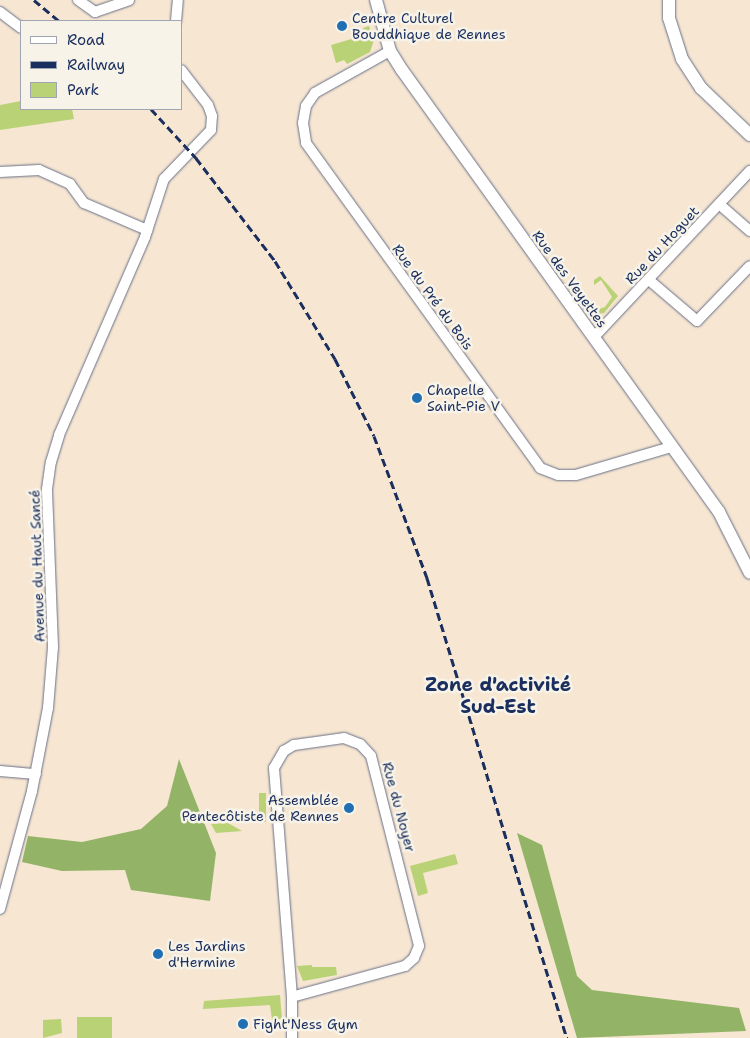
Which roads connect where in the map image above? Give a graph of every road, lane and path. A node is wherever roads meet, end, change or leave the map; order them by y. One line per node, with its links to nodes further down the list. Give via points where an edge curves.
1 (78, 0): 2 (street, via 95,12)
2 (129, 0)
3 (178, 0): 7 (street)
4 (376, 0): 9 (street, Rue des Veyettes)
5 (668, 0): 11 (street, via 669,18 682,59 701,88)
6 (0, 12): 8 (street)
7 (176, 20)
8 (20, 27)
9 (390, 50): 19 (street, Rue des Veyettes, via 463,158); 20 (street, Rue du Pré du Bois, via 315,93 306,106 303,123 306,143 540,468 558,475 576,475)
10 (182, 71): 15 (street, Avenue du Haut Sancé, via 211,111 212,127 207,137 169,171)
11 (750, 135)
12 (750, 171): 14 (street, Rue du Hoguet)
13 (0, 172): 15 (street, via 39,170 70,184 84,203)
14 (719, 204): 16 (street); 18 (street, Rue du Hoguet)
15 (147, 230): 23 (street, Avenue du Haut Sancé, via 59,436 51,462 47,489 53,647 48,708)
16 (750, 231)
17 (750, 266): 18 (street, via 697,321)
18 (649, 280): 19 (street, Rue du Hoguet)
19 (594, 337): 20 (street, Rue des Veyettes)
20 (672, 447): 21 (street, Rue des Veyettes, via 719,512)
21 (750, 573)
22 (0, 771): 23 (street)
23 (36, 774): 24 (street, Avenue du Haut Sancé)
24 (0, 909)
25 (292, 997): 25 (street, Rue du Noyer, via 405,966 414,958 418,946 371,756 360,744 344,738 294,745 284,751 274,768); 26 (street, Rue du Noyer)
26 (292, 1038)

